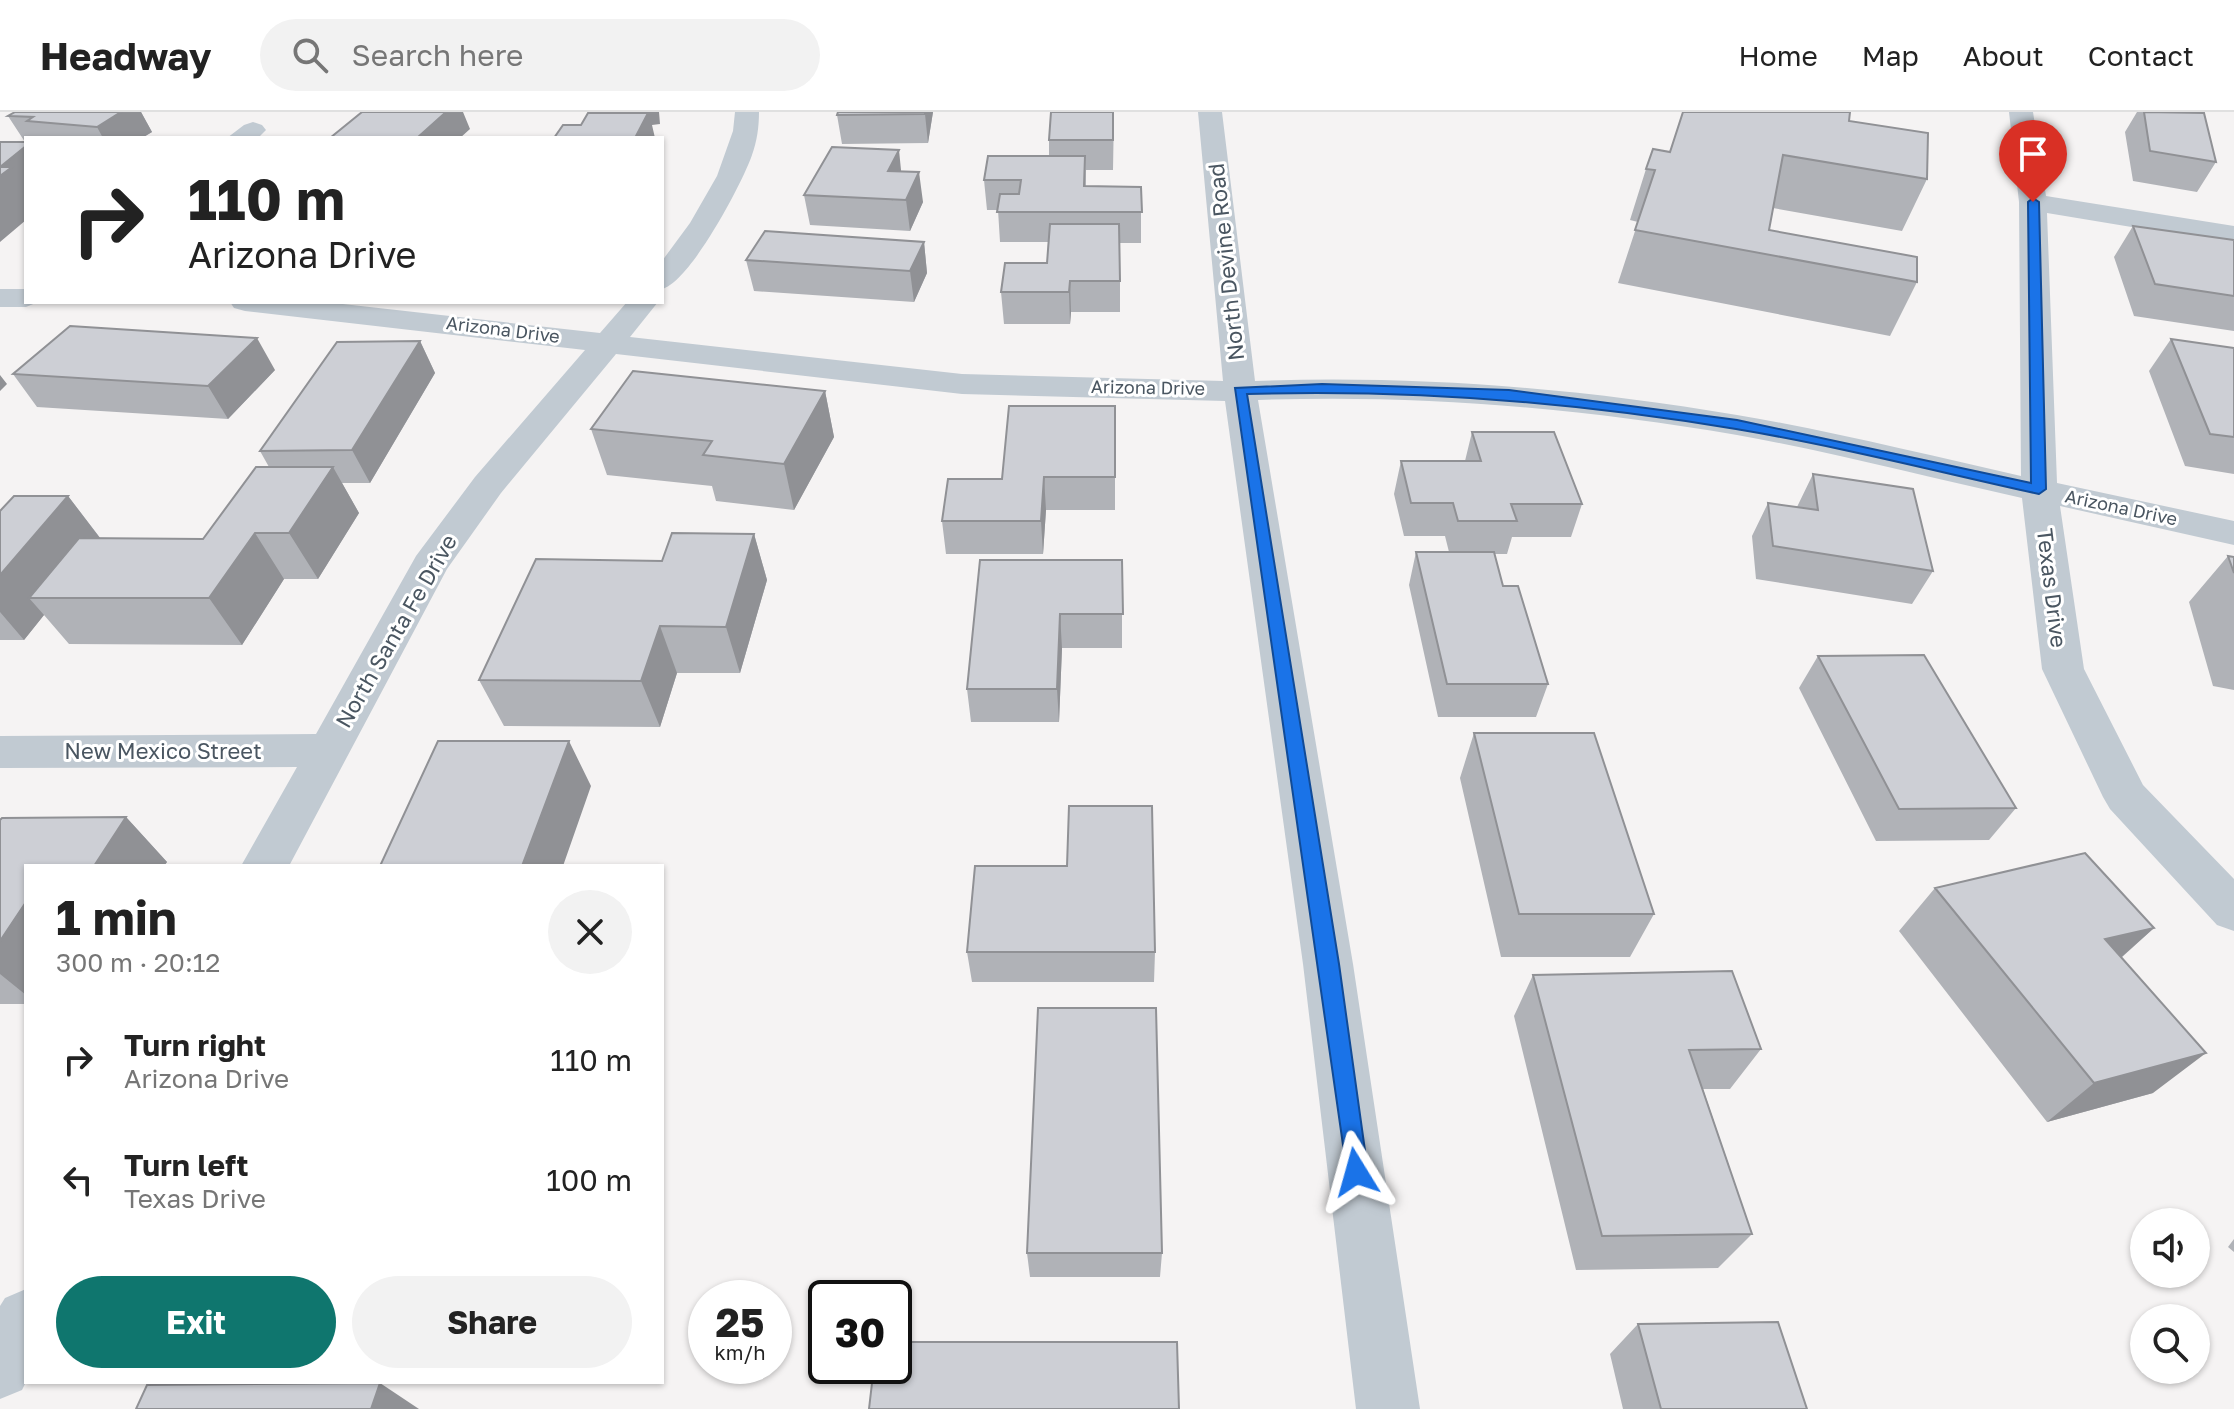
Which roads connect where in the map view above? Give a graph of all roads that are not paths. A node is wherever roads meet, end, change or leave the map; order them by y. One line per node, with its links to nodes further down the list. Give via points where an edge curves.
1 (747, 112): 6 (street, via 732,171 703,226)
2 (1210, 112): 10 (street, North Devine Road)
3 (2021, 112): 4 (street, Texas Drive)
4 (2033, 202): 5 (street); 11 (street, Texas Drive)
5 (2234, 235)
6 (664, 277)
7 (263, 304): 9 (street, Arizona Drive)
8 (641, 304): 9 (street, North Santa Fe Drive)
9 (609, 342): 10 (street, Arizona Drive, via 962,384); 13 (street, North Santa Fe Drive, via 488,485 430,565)
10 (1240, 391): 11 (street, Arizona Drive, via 1322,388 1509,395 1737,425); 19 (street, North Devine Road, via 1328,964)
11 (2039, 489): 12 (street, Arizona Drive); 16 (street, Texas Drive, via 2063,669 2126,797)
12 (2234, 533)
13 (327, 750): 14 (street, New Mexico Street); 15 (street, North Santa Fe Drive)
14 (0, 752)
15 (266, 864)
16 (2234, 911)
17 (24, 1323): 18 (street)
18 (0, 1368)
19 (1388, 1409)

